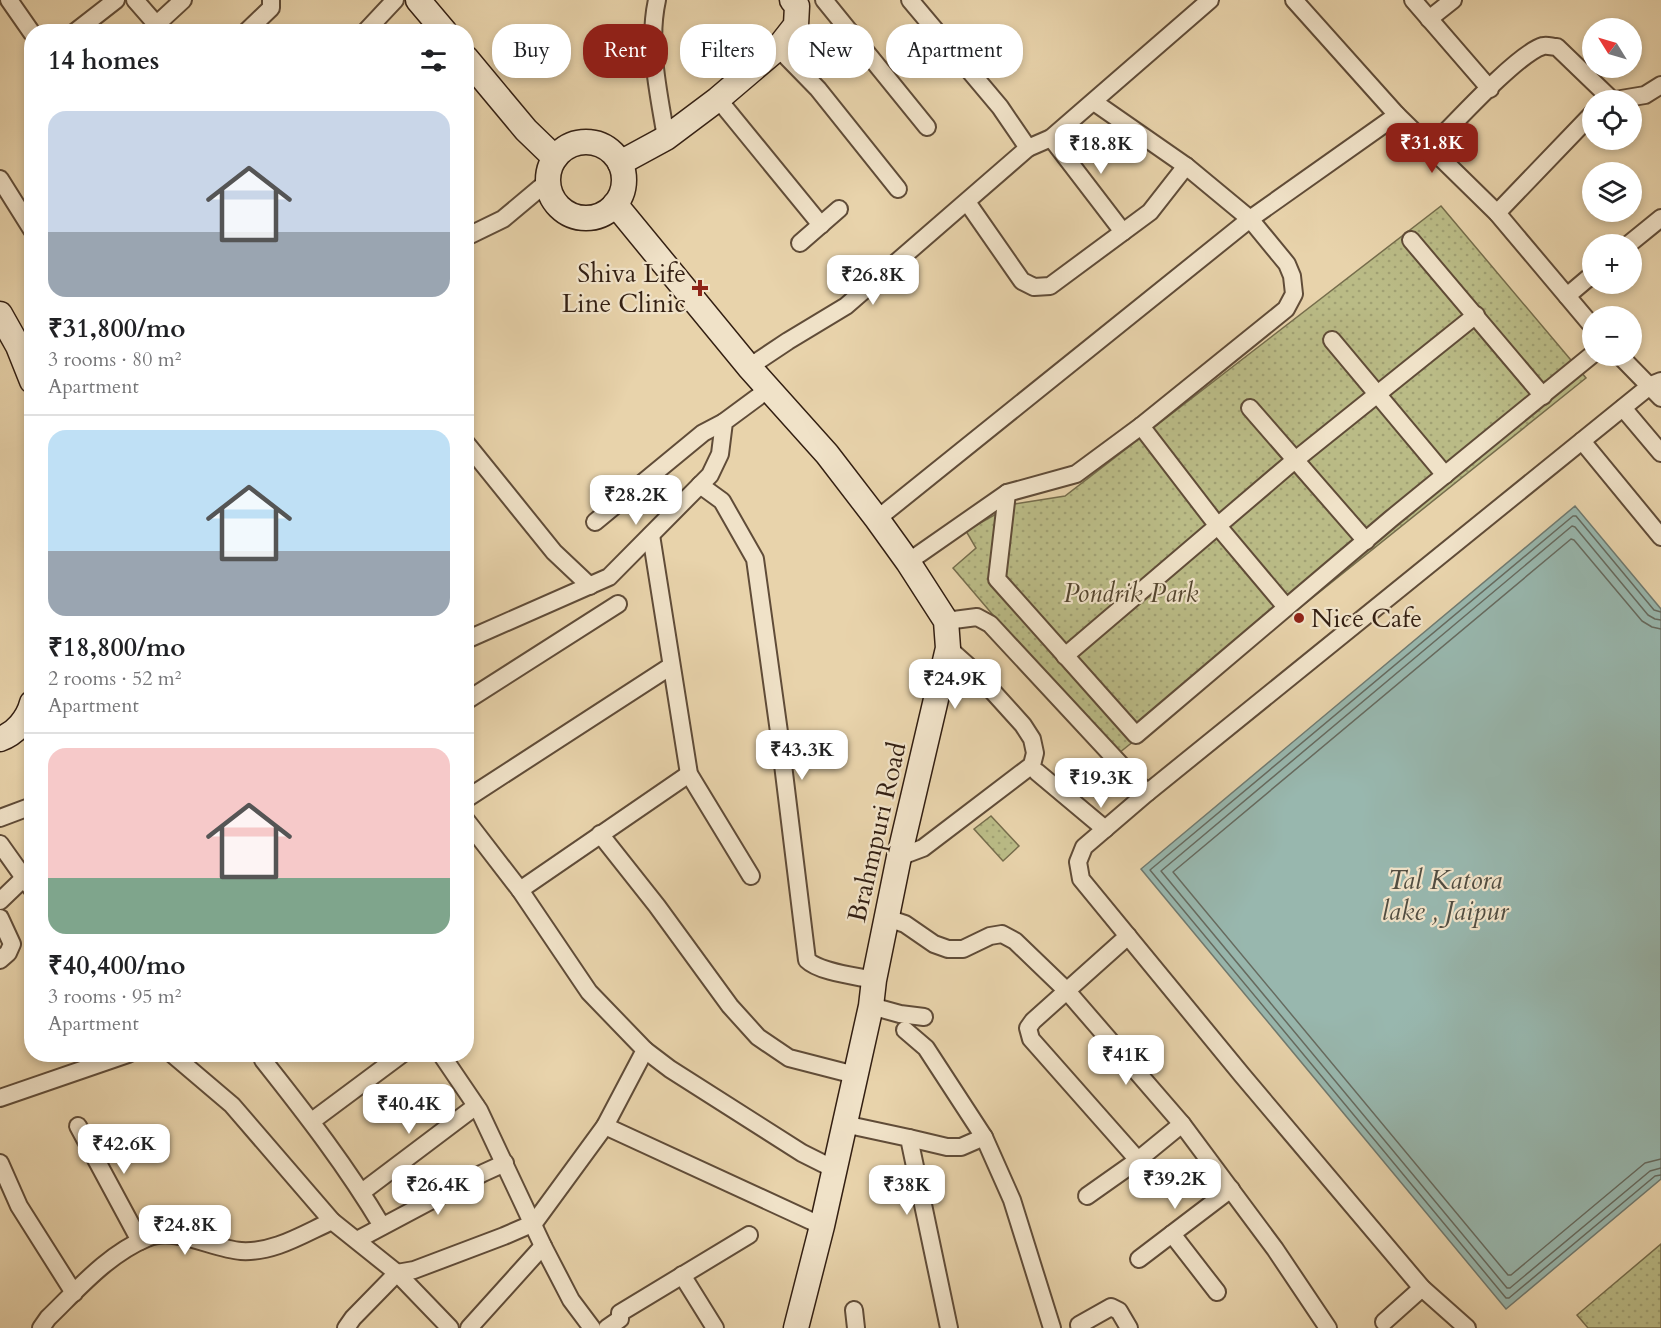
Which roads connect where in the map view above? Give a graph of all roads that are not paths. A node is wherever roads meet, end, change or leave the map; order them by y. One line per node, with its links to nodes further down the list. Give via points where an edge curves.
1 (9, 0): 17 (street)
2 (116, 0): 18 (street)
3 (135, 0): 19 (street)
4 (183, 0): 20 (street)
5 (271, 0): 21 (street, via 271,8)
6 (395, 0): 22 (street)
7 (418, 0): 23 (street)
8 (657, 0): 35 (street, via 655,72)
9 (822, 0): 15 (street); 34 (street)
10 (910, 0): 37 (street, via 1000,107)
11 (1294, 0): 32 (street)
12 (1413, 0): 16 (street)
13 (1452, 0): 16 (street)
14 (1206, 1): 31 (street)
15 (794, 9): 24 (street, via 796,25)
16 (1429, 19): 27 (street)
17 (26, 24)
18 (85, 24)
19 (156, 24)
20 (163, 24)
21 (254, 24)
22 (372, 24)
23 (438, 24)
24 (778, 48): 30 (street); 44 (street, via 818,89)
25 (474, 68): 39 (street)
26 (1661, 85): 29 (street)
27 (1490, 89): 28 (street, via 1545,45 1557,47); 38 (street)
28 (1603, 90)
29 (1642, 95)
30 (718, 99): 35 (street); 52 (street)
31 (1094, 102): 36 (street); 41 (street)
32 (1397, 115): 38 (street); 51 (street)
33 (1582, 124): 48 (street)
34 (927, 127)
35 (666, 138): 40 (street)
36 (1051, 138): 37 (street); 53 (street)
37 (1028, 148): 45 (street)
38 (1430, 148): 48 (street)
39 (555, 158): 40 (street, via 576,143 589,142 602,146); 43 (street)
40 (620, 163): 46 (street, via 624,184)
41 (1186, 166): 51 (street); 53 (street, via 1150,212)
42 (0, 179): 49 (street)
43 (548, 184): 46 (street, via 561,210 574,217 604,214); 54 (street, via 503,219)
44 (898, 189)
45 (967, 202): 53 (street, via 1022,281 1034,287 1050,286); 67 (street, via 846,306)
46 (615, 204): 67 (street, Brahmpuri Road)
47 (839, 209): 52 (street)
48 (1497, 213): 59 (street)
49 (24, 217)
50 (1661, 218): 55 (street)
51 (1250, 219): 75 (street, via 1287,264 1293,276 1294,294 1286,309); 83 (street)
52 (821, 225): 57 (street)
53 (1124, 232)
54 (474, 233)
55 (1641, 234)
56 (1412, 240): 62 (street)
57 (800, 243)
58 (1582, 283): 59 (street)
59 (1567, 296): 61 (street)
60 (0, 314): 64 (street)
61 (1582, 314)
62 (1476, 315): 70 (street); 71 (street)
63 (1332, 340): 70 (street)
64 (24, 362)
65 (1582, 363): 71 (street)
66 (1632, 366): 69 (street)
67 (749, 367): 68 (street, Brahmpuri Road)
68 (770, 388): 74 (street); 83 (street, Brahmpuri Road)
69 (1658, 388): 73 (street)
70 (1378, 394): 79 (street); 80 (street)
71 (1543, 396): 80 (street)
72 (1250, 408): 79 (street)
73 (1623, 408): 76 (street); 78 (street)
74 (724, 422): 81 (street, via 720,454); 84 (street, via 703,433)
75 (1142, 426): 82 (street, via 1076,474); 85 (street)
76 (1582, 441): 87 (street); 103 (street)
77 (474, 453): 90 (street, via 554,552)
78 (1661, 453)
79 (1294, 461): 85 (street); 88 (street)
80 (1445, 475): 88 (street)
81 (700, 485): 86 (street); 121 (street, via 722,501 755,559 807,960 822,968)
82 (1007, 493): 89 (street); 96 (street, via 997,579)
83 (877, 519): 89 (street, Brahmpuri Road)
84 (595, 522)
85 (1218, 525): 92 (street); 96 (street)
86 (651, 535): 90 (street, via 609,577); 97 (street)
87 (1661, 537)
88 (1366, 541): 92 (street)
89 (908, 562): 93 (street, Brahmpuri Road)
90 (590, 586): 94 (street)
91 (618, 604): 98 (street)
92 (1286, 607): 96 (street, via 1136,735)
93 (946, 621): 95 (street, Brahmpuri Road); 103 (street, via 977,617 990,624)
94 (474, 637)
95 (948, 648): 111 (street, Brahmpuri Road); 111 (street, via 1023,725 1032,739 1034,759 1032,765 923,848)
96 (1065, 656)
97 (671, 666): 102 (street); 104 (street)
98 (474, 696)
99 (24, 719): 100 (street, via 11,735)
100 (0, 739)
101 (1037, 772): 107 (street)
102 (689, 774): 109 (street); 112 (street)
103 (1147, 793): 107 (street)
104 (474, 794)
105 (24, 809): 106 (street)
106 (0, 818)
107 (1105, 829): 119 (street, via 1084,847 1078,862 1081,879)
108 (474, 830): 115 (street)
109 (600, 834): 115 (street); 132 (street, via 730,1006 758,1037 789,1058)
110 (0, 844): 113 (street)
111 (899, 857): 118 (street, Brahmpuri Road)
112 (752, 876)
113 (24, 877)
114 (24, 886): 116 (street)
115 (520, 890): 126 (street, via 589,992)
116 (0, 901)
117 (0, 918): 120 (street, via 12,944)
118 (886, 918): 121 (street, Brahmpuri Road); 122 (street, via 905,924 948,949 963,949 1002,934 1015,941)
119 (1128, 936): 122 (street); 161 (street)
120 (0, 960)
121 (874, 980): 123 (street, Brahmpuri Road)
122 (1067, 991): 137 (street); 142 (street, via 1033,1021 1028,1028 1031,1039)
123 (871, 1005): 124 (street); 132 (street, Brahmpuri Road)
124 (924, 1017)
125 (905, 1030): 140 (street, via 926,1048)
126 (645, 1050): 139 (street); 145 (street, via 802,1153)
127 (105, 1062): 133 (street)
128 (181, 1062): 149 (street, via 232,1105)
129 (265, 1062): 135 (street)
130 (391, 1062): 135 (street)
131 (446, 1062): 134 (street)
132 (855, 1075): 136 (street, Brahmpuri Road)
133 (0, 1098)
134 (476, 1106): 143 (street); 147 (street)
135 (312, 1121): 147 (street)
136 (844, 1124): 141 (street); 145 (street, Brahmpuri Road)
137 (1182, 1124): 142 (street); 146 (street)
138 (78, 1126): 156 (street)
139 (605, 1126): 150 (street); 152 (street)
140 (984, 1137): 141 (street, via 961,1147); 177 (street, via 1012,1200)
141 (909, 1138): 176 (street)
142 (1138, 1160): 148 (street)
143 (505, 1163): 150 (street); 151 (street)
144 (0, 1164): 163 (street, via 19,1206)
145 (834, 1169): 152 (street, Brahmpuri Road)
146 (1231, 1189): 153 (street); 179 (street)
147 (362, 1192): 151 (street)
148 (1087, 1196)
149 (332, 1221): 155 (street); 156 (street, via 273,1248 242,1251 173,1235)
150 (534, 1223): 157 (street); 159 (street)
151 (382, 1226): 155 (street)
152 (822, 1227): 174 (street, Brahmpuri Road)
153 (1172, 1234): 158 (street); 162 (street)
154 (749, 1235): 160 (street)
155 (357, 1240): 159 (street)
156 (141, 1241): 163 (street, via 117,1254)
157 (543, 1246): 170 (street); 171 (street, via 571,1300)
158 (1139, 1259)
159 (396, 1274): 168 (street); 169 (street)
160 (682, 1275): 172 (street, via 621,1313 620,1319); 173 (street)
161 (1422, 1288): 165 (street); 180 (street)
162 (1217, 1292)
163 (75, 1293): 167 (street)
164 (854, 1310): 175 (street)
165 (1384, 1322)
166 (1079, 1325): 178 (street, via 1111,1307 1119,1311)
167 (41, 1328)
168 (346, 1328)
169 (450, 1328)
170 (469, 1328)
171 (592, 1328)
172 (607, 1328)
173 (715, 1328)
174 (796, 1328)
175 (856, 1328)
176 (949, 1328)
177 (1052, 1328)
178 (1130, 1328)
179 (1328, 1328)
180 (1467, 1328)

